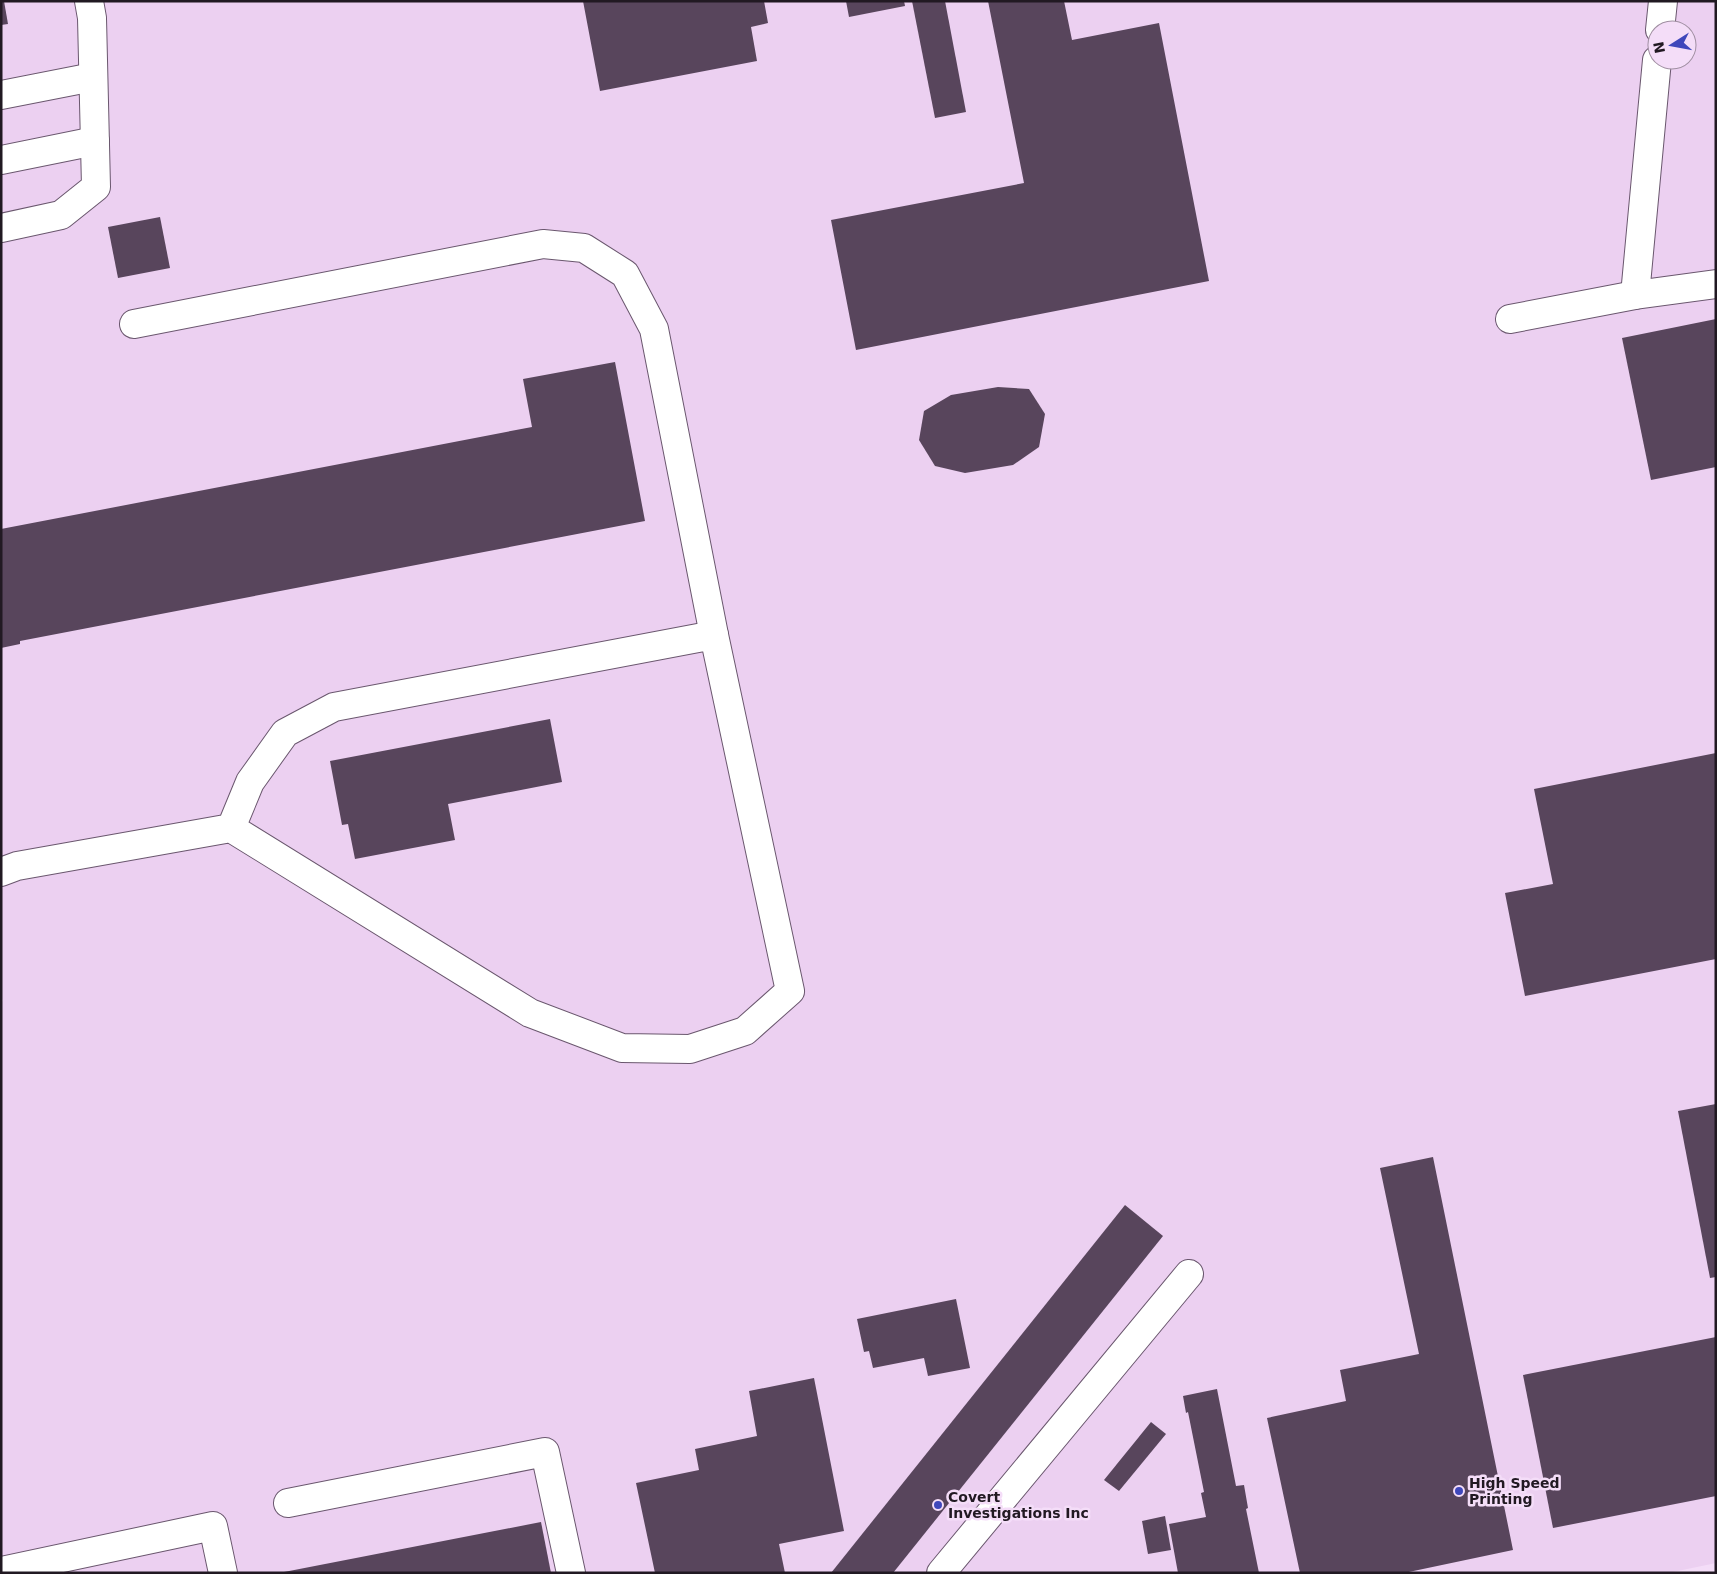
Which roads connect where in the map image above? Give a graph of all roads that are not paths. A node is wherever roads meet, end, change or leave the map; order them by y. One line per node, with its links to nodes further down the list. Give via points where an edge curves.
1 (90, 1): 5 (lane)
2 (1663, 1): 3 (lane)
3 (1661, 20)
4 (1656, 70): 11 (lane)
5 (93, 77): 6 (lane); 7 (lane)
6 (1, 95)
7 (94, 141): 8 (lane); 9 (lane, via 96,187 61,215)
8 (1, 160)
9 (1, 228)
10 (1716, 284): 11 (lane)
11 (1635, 295): 12 (lane)
12 (1510, 319)
13 (134, 324): 14 (lane, via 543,244 584,248 625,274 654,329)
14 (714, 635): 15 (lane, via 334,707 286,733 250,782); 15 (lane, via 790,992 745,1030 690,1049 622,1048 530,1013)
15 (231, 828): 16 (lane, via 17,866)
16 (1, 872)
17 (1189, 1274): 22 (lane)
18 (288, 1503): 21 (lane, via 545,1452)
19 (1, 1571): 20 (lane, via 213,1526)
20 (224, 1573)
21 (571, 1573)
22 (941, 1573)

